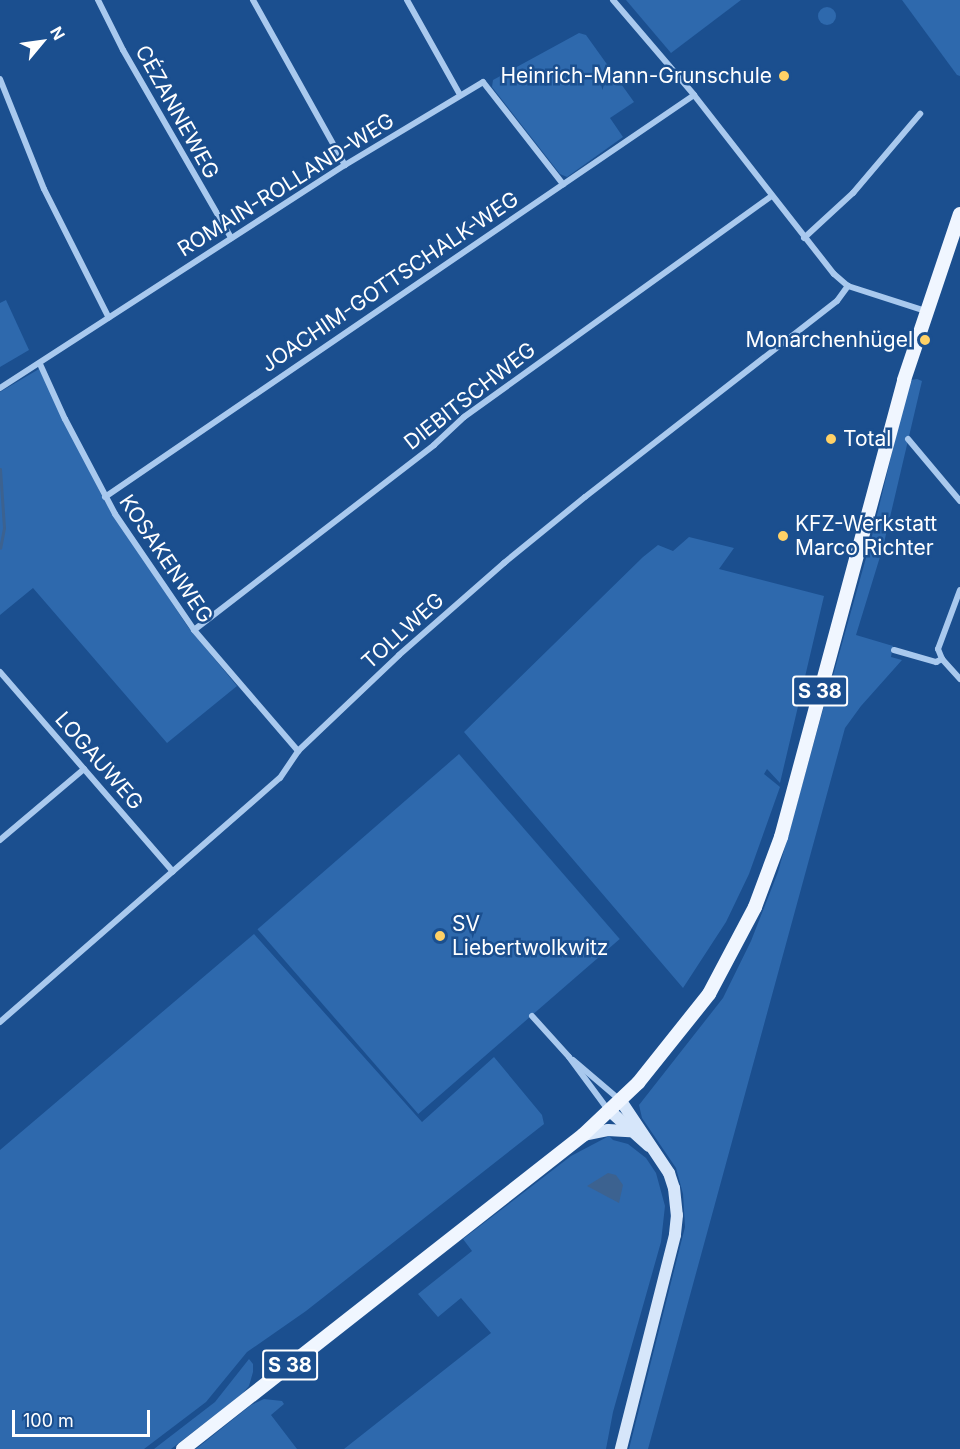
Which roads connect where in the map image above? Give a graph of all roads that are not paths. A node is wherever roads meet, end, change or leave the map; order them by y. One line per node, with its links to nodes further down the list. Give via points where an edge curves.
1 (98, 0): 13 (street, CÉZANNEWEG)
2 (253, 0): 9 (street)
3 (407, 0): 6 (street)
4 (613, 0): 7 (street)
5 (0, 79): 17 (street, via 44,189)
6 (460, 95): 9 (street, ROMAIN-ROLLAND-WEG); 10 (street, ROMAIN-ROLLAND-WEG, via 483,82)
7 (694, 95): 10 (street, JOACHIM-GOTTSCHALK-WEG); 11 (street)
8 (920, 114): 14 (street, via 853,193)
9 (345, 165): 13 (street, ROMAIN-ROLLAND-WEG)
10 (563, 184): 21 (street, JOACHIM-GOTTSCHALK-WEG)
11 (772, 196): 14 (street); 24 (street, DIEBITSCHWEG, via 464,417 434,445)
12 (960, 214): 16 (main road)
13 (231, 238): 17 (street, ROMAIN-ROLLAND-WEG)
14 (804, 238): 15 (street)
15 (848, 286): 16 (street); 31 (street, TOLLWEG, via 837,301 504,563)
16 (927, 311): 29 (main road, S 38, via 904,380)
17 (110, 318): 18 (street, ROMAIN-ROLLAND-WEG)
18 (40, 364): 19 (street, ROMAIN-ROLLAND-WEG); 21 (street, KOSAKENWEG)
19 (0, 388)
20 (908, 439): 22 (street)
21 (105, 497): 24 (street, KOSAKENWEG)
22 (960, 501)
23 (960, 590): 26 (street, via 938,646)
24 (194, 630): 31 (street, KOSAKENWEG)
25 (894, 650): 26 (street, via 936,662)
26 (942, 659): 28 (street)
27 (0, 672): 32 (street, LOGAUWEG)
28 (960, 679)
29 (821, 685): 30 (street); 38 (main road, S 38, via 781,837 738,942 686,1025)
30 (836, 691)
31 (298, 751): 34 (street, TOLLWEG, via 280,778)
32 (84, 769): 33 (street); 34 (street, LOGAUWEG)
33 (0, 840)
34 (173, 872): 36 (street, TOLLWEG)
35 (532, 1016): 37 (street)
36 (0, 1022)
37 (569, 1057): 38 (street); 39 (street)
38 (621, 1101): 39 (main road, S 38); 42 (main road)
39 (610, 1111): 40 (main road); 41 (main road, S 38)
40 (630, 1131): 41 (main road); 42 (main road)
41 (583, 1135): 43 (main road, S 38)
42 (657, 1153): 44 (main road, via 674,1188 675,1235)
43 (183, 1449)
44 (621, 1449)

